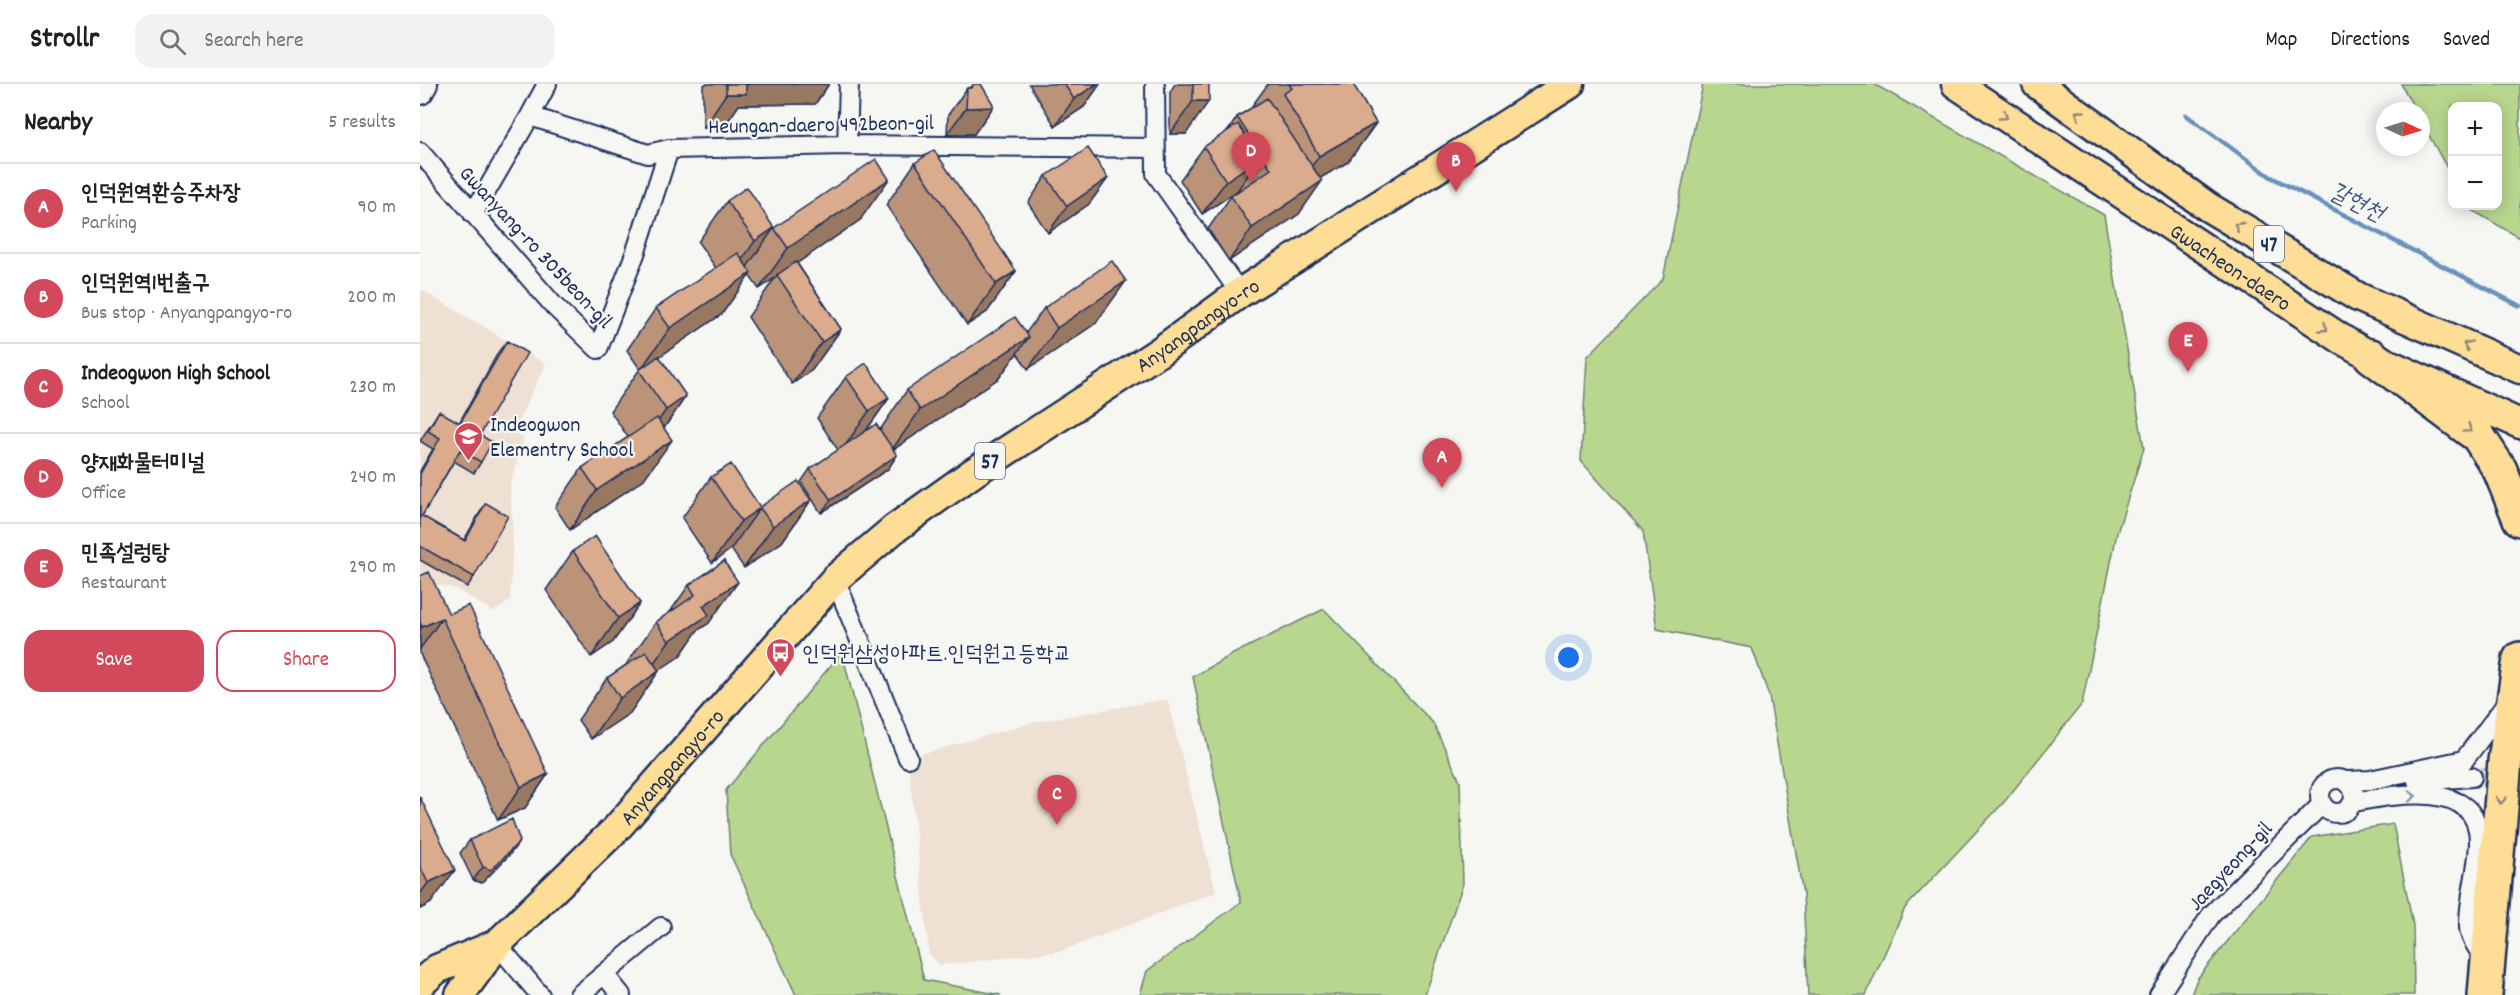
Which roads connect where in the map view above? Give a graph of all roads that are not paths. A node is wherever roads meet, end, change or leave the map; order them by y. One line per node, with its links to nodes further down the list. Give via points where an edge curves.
1 (424, 84): 8 (street)
2 (547, 84): 9 (street)
3 (849, 84): 10 (street)
4 (1155, 84): 11 (street)
5 (1956, 84): 16 (main road, Gwacheon-daero / 47, one-way to 16)
6 (2037, 84): 17 (main road, Gwacheon-daero / 47, one-way to 6, via 2358,297 2208,207)
7 (1564, 86): 15 (main road, Anyangpangyo-ro / 57)
8 (420, 91)
9 (530, 116): 12 (street, Heungan-daero 492beon-gil, via 648,154); 14 (street)
10 (847, 145): 11 (street, Heungan-daero 492beon-gil); 12 (street, Heungan-daero 492beon-gil)
11 (1155, 148): 15 (street, via 1156,174)
12 (669, 149): 14 (street, Gwanyang-ro 305beon-gil, via 635,254 598,349 555,307)
13 (420, 152): 14 (street, Gwanyang-ro 305beon-gil)
14 (473, 214)
15 (1240, 293): 20 (main road, Anyangpangyo-ro / 57, via 1159,352 965,478 894,529)
16 (2371, 356): 18 (main road, Gwacheon-daero); 19 (highway, one-way to 19, via 2478,436 2500,470)
17 (2520, 369)
18 (2520, 424)
19 (2520, 519)
20 (835, 579): 23 (street); 28 (main road, Anyangpangyo-ro / 57, via 616,829)
21 (2520, 659): 22 (highway)
22 (2514, 694): 25 (street, via 2464,760 2370,780); 30 (highway, one-way to 30)
23 (908, 758)
24 (2472, 777): 25 (street, via 2378,784)
25 (2352, 793): 26 (street, via 2351,807 2341,813 2330,812); 26 (street, via 2336,778 2325,783 2320,793); 30 (street, one-way to 30, via 2447,797 2464,805 2474,817 2479,839 2469,930)
26 (2322, 804): 36 (street, Jaegyeong-gil, via 2211,915)
27 (661, 927): 29 (street)
28 (497, 944): 31 (main road, Anyangpangyo-ro / 57, via 437,969); 32 (main road, Anyangpangyo-ro / 57); 33 (street)
29 (604, 974): 34 (street); 35 (street)
30 (2486, 980)
31 (420, 984)
32 (460, 995)
33 (540, 995)
34 (579, 995)
35 (621, 995)
36 (2159, 995)

